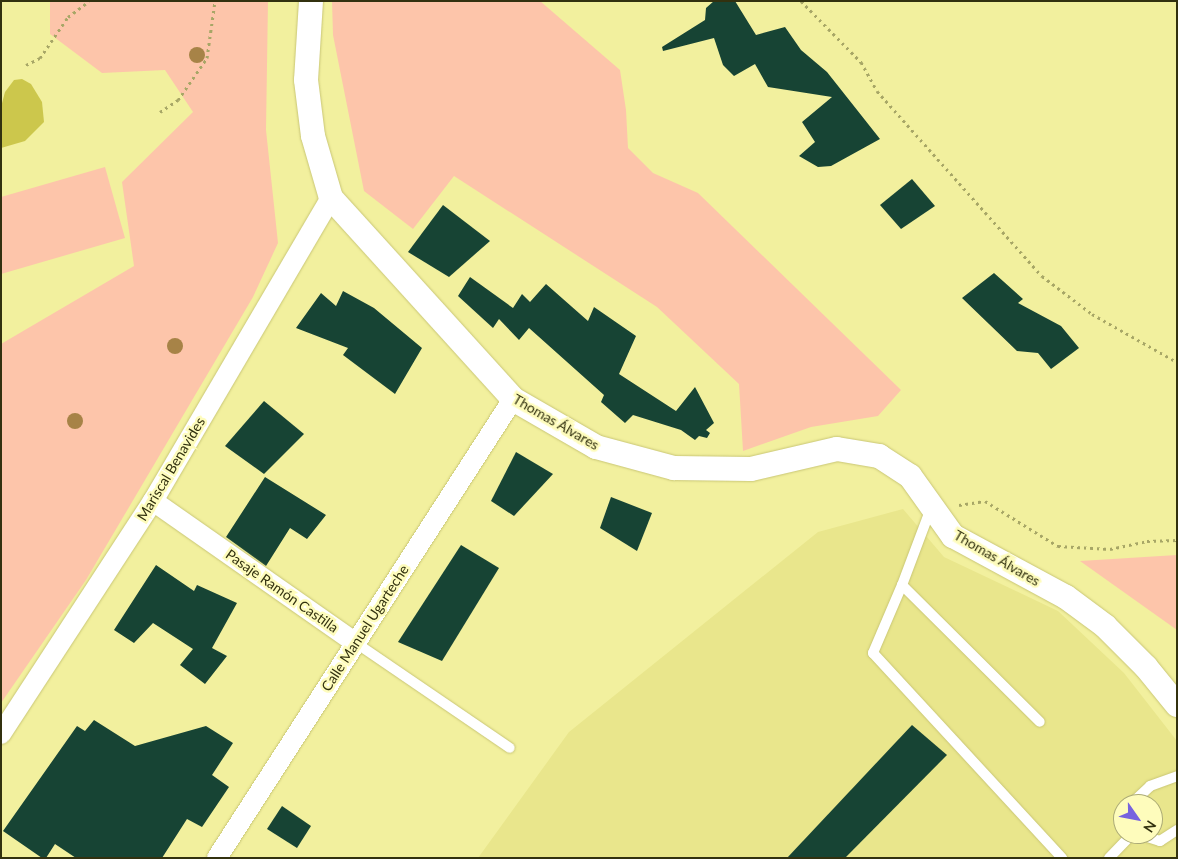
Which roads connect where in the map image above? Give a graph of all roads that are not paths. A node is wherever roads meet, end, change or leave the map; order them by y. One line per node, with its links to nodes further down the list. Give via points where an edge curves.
1 (311, 1): 2 (street, Thomas Álvares, via 306,80 313,136)
2 (331, 198): 3 (street, Thomas Álvares); 4 (street, Mariscal Benavides)
3 (513, 399): 5 (street, Thomas Álvares, via 596,447 674,468 751,469 837,449 879,456 910,476); 7 (street, Calle Manuel Ugarteche)
4 (154, 501): 7 (street, Pasaje Ramón Castilla); 10 (street, Mariscal Benavides)
5 (931, 508): 6 (lane); 8 (street, Thomas Álvares, via 953,536 1066,596 1105,626 1146,667)
6 (902, 585): 9 (lane); 18 (lane, via 872,653)
7 (356, 643): 11 (lane, Pasaje Ramón Castilla); 17 (street, Calle Manuel Ugarteche)
8 (1177, 705)
9 (1040, 722)
10 (1, 734)
11 (510, 748)
12 (1177, 776): 13 (lane, via 1150,786)
13 (1142, 794)
14 (1177, 830): 15 (lane)
15 (1163, 839)
16 (1122, 844): 19 (lane)
17 (218, 858)
18 (1062, 858)
19 (1109, 858)

